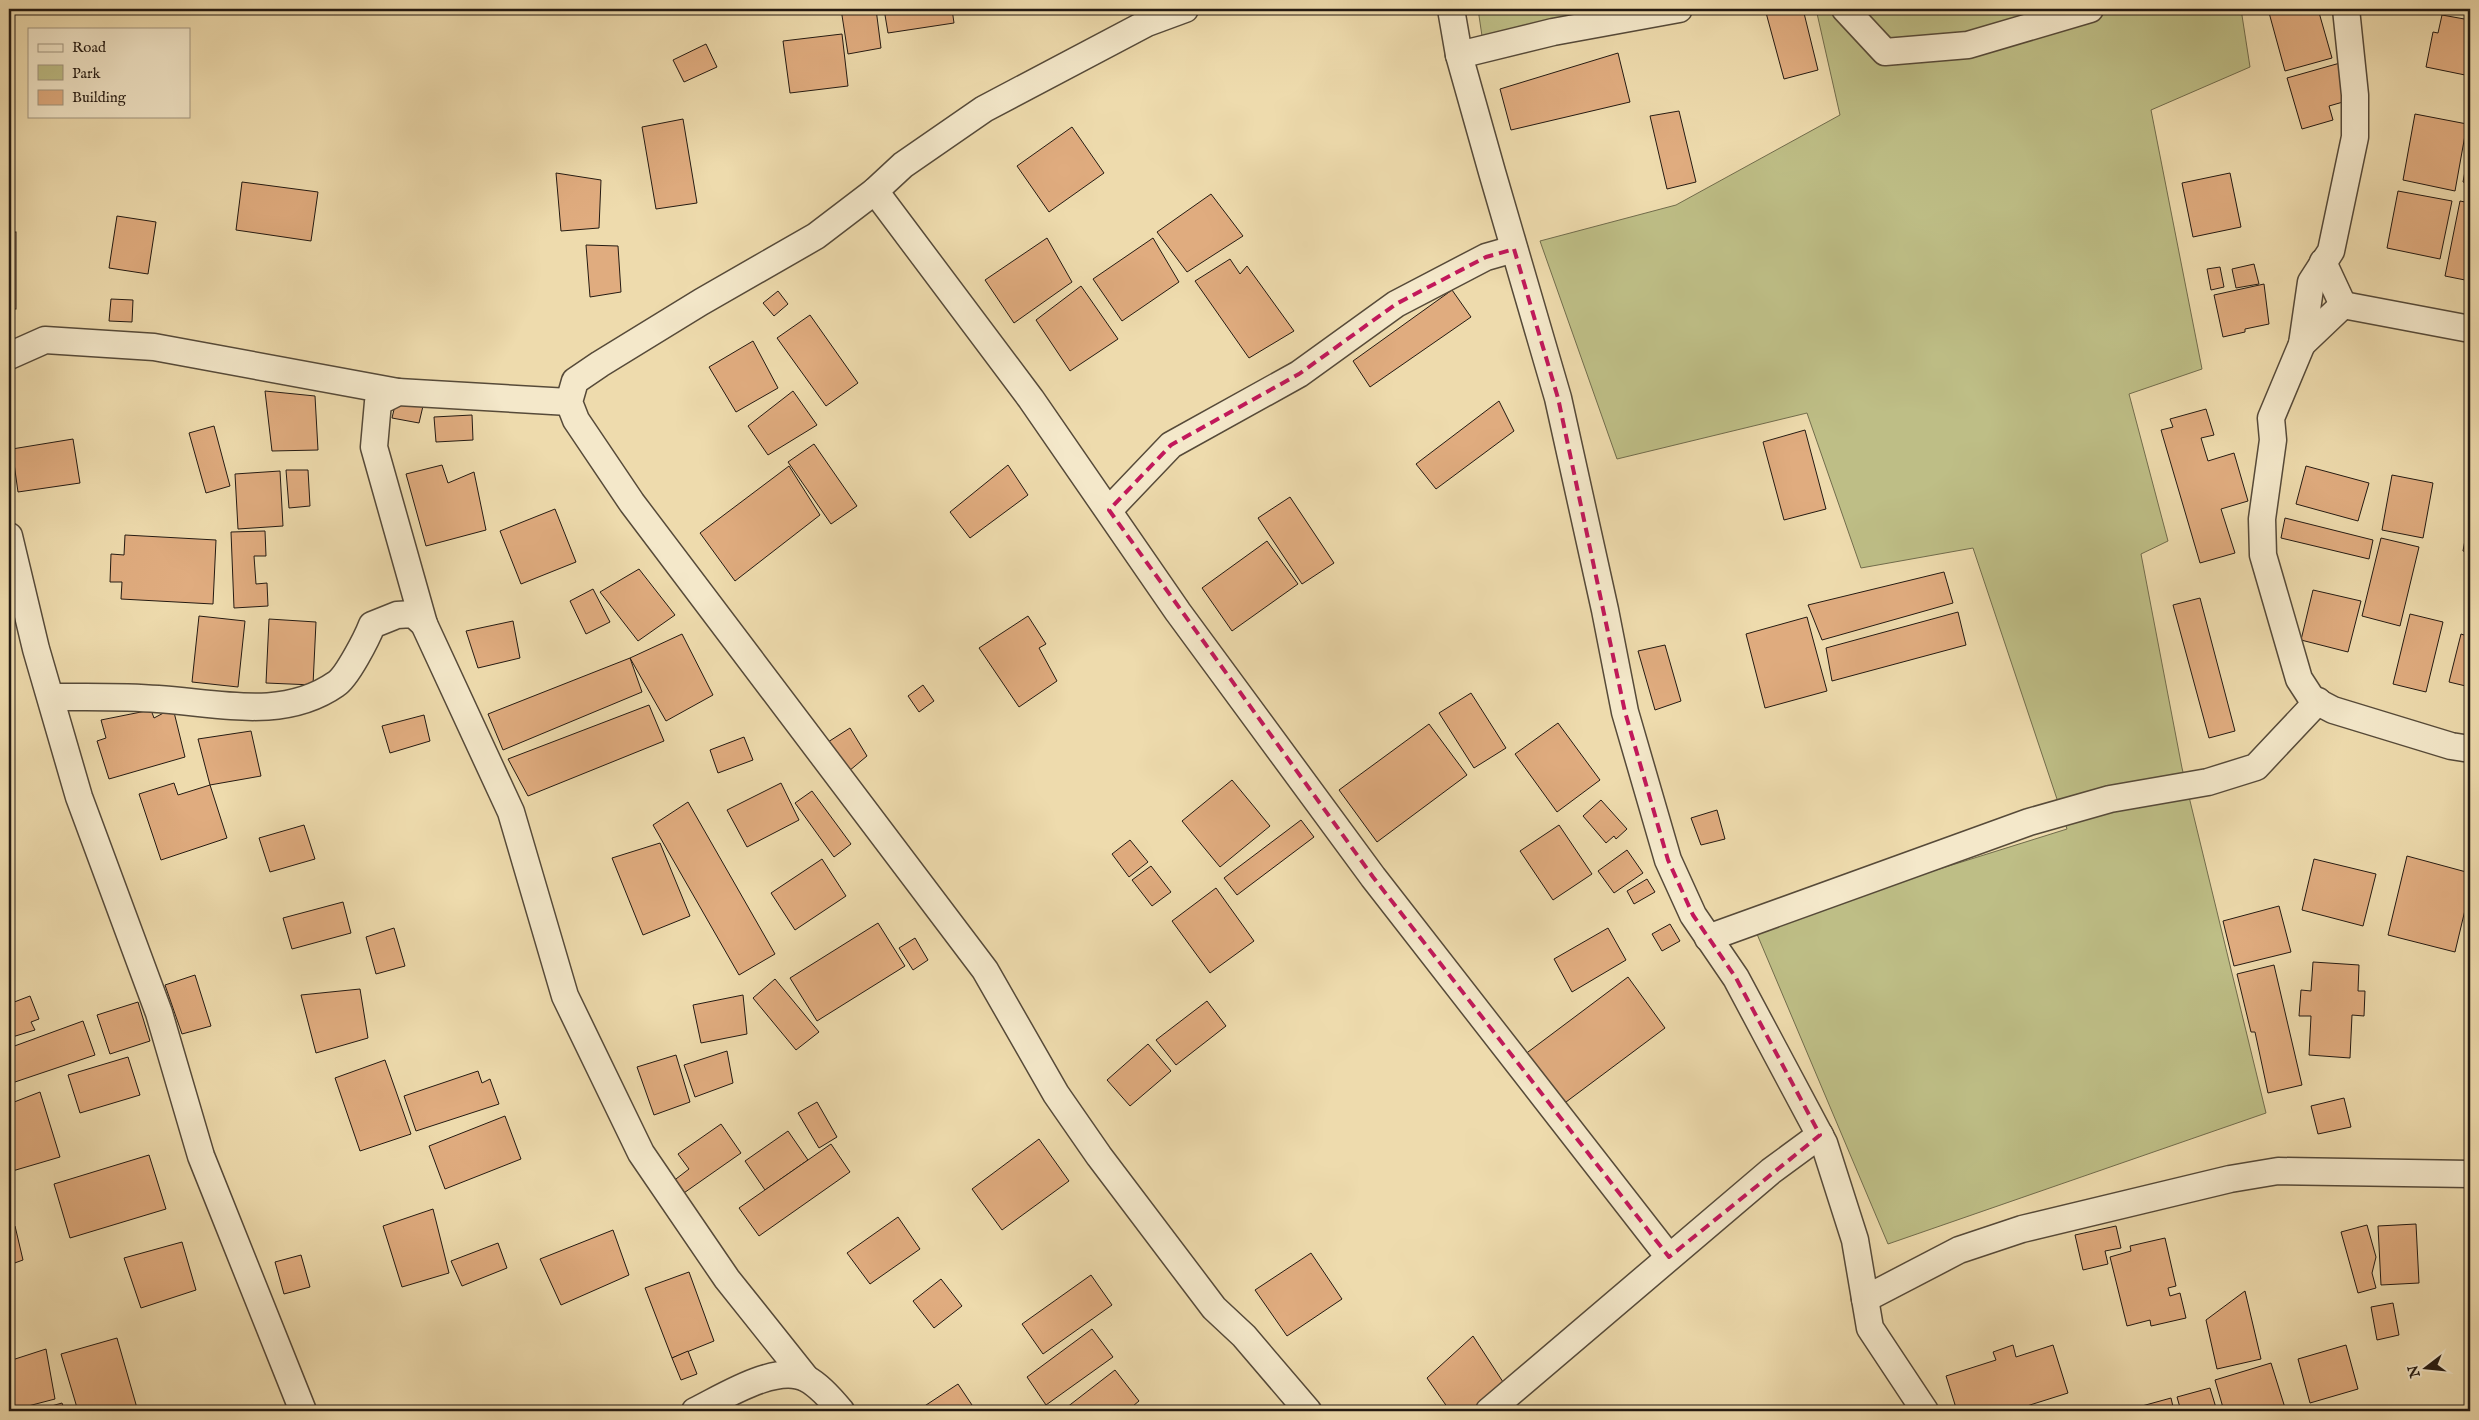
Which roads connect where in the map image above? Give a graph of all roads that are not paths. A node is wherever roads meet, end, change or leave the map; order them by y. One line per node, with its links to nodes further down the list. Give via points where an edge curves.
1 (1185, 9): 8 (street, via 1147,23 984,109 903,165)
2 (1451, 9): 7 (street)
3 (1678, 9): 7 (street, via 1554,32)
4 (1845, 9): 5 (street, via 1885,52 1968,45)
5 (2090, 9)
6 (2346, 9): 10 (street, via 2355,95 2355,137 2331,251)
7 (1460, 55): 9 (street)
8 (876, 191): 16 (street, via 816,236 600,364 576,381); 17 (street)
9 (1514, 249): 17 (street, via 1486,256 1396,304 1299,374 1171,445); 23 (street, via 1558,398 1625,712 1668,860 1693,915)
10 (2323, 262): 11 (street); 13 (street, via 2311,282)
11 (2343, 306): 12 (street); 13 (street)
12 (2470, 329)
13 (2302, 344): 21 (street, via 2271,418 2273,440 2262,519 2263,555 2299,679 2312,699)
14 (9, 356): 15 (street, via 45,340 154,347)
15 (398, 392): 16 (street); 19 (street, via 378,402 374,447)
16 (569, 402): 32 (street, via 576,420 632,503 985,970 1056,1094 1099,1156 1214,1308 1244,1336)
17 (1109, 510): 26 (street, via 1178,612 1374,877)
18 (9, 536): 20 (street)
19 (424, 624): 20 (street, via 413,614 397,615 372,625 338,683 296,704 250,708 157,699); 28 (street, via 510,812 565,996 641,1153 727,1279)
20 (51, 697): 29 (street, via 79,797 159,1013 202,1156)
21 (2318, 701): 22 (street, via 2333,710); 23 (street, via 2256,767 2208,782 2110,799 2029,822)
22 (2470, 750)
23 (1708, 938): 24 (street, via 1736,978)
24 (1820, 1135): 26 (street, via 1770,1171); 27 (street, via 1855,1240)
25 (2470, 1174): 27 (street, via 2278,1171 2230,1179 2022,1229 1959,1250)
26 (1669, 1258): 33 (street)
27 (1865, 1299): 34 (street, via 1870,1328)
28 (806, 1378): 30 (street, via 781,1374 755,1382); 31 (street, via 833,1400)
29 (303, 1411)
30 (695, 1411)
31 (841, 1411)
32 (1308, 1411)
33 (1489, 1411)
34 (1925, 1411)

